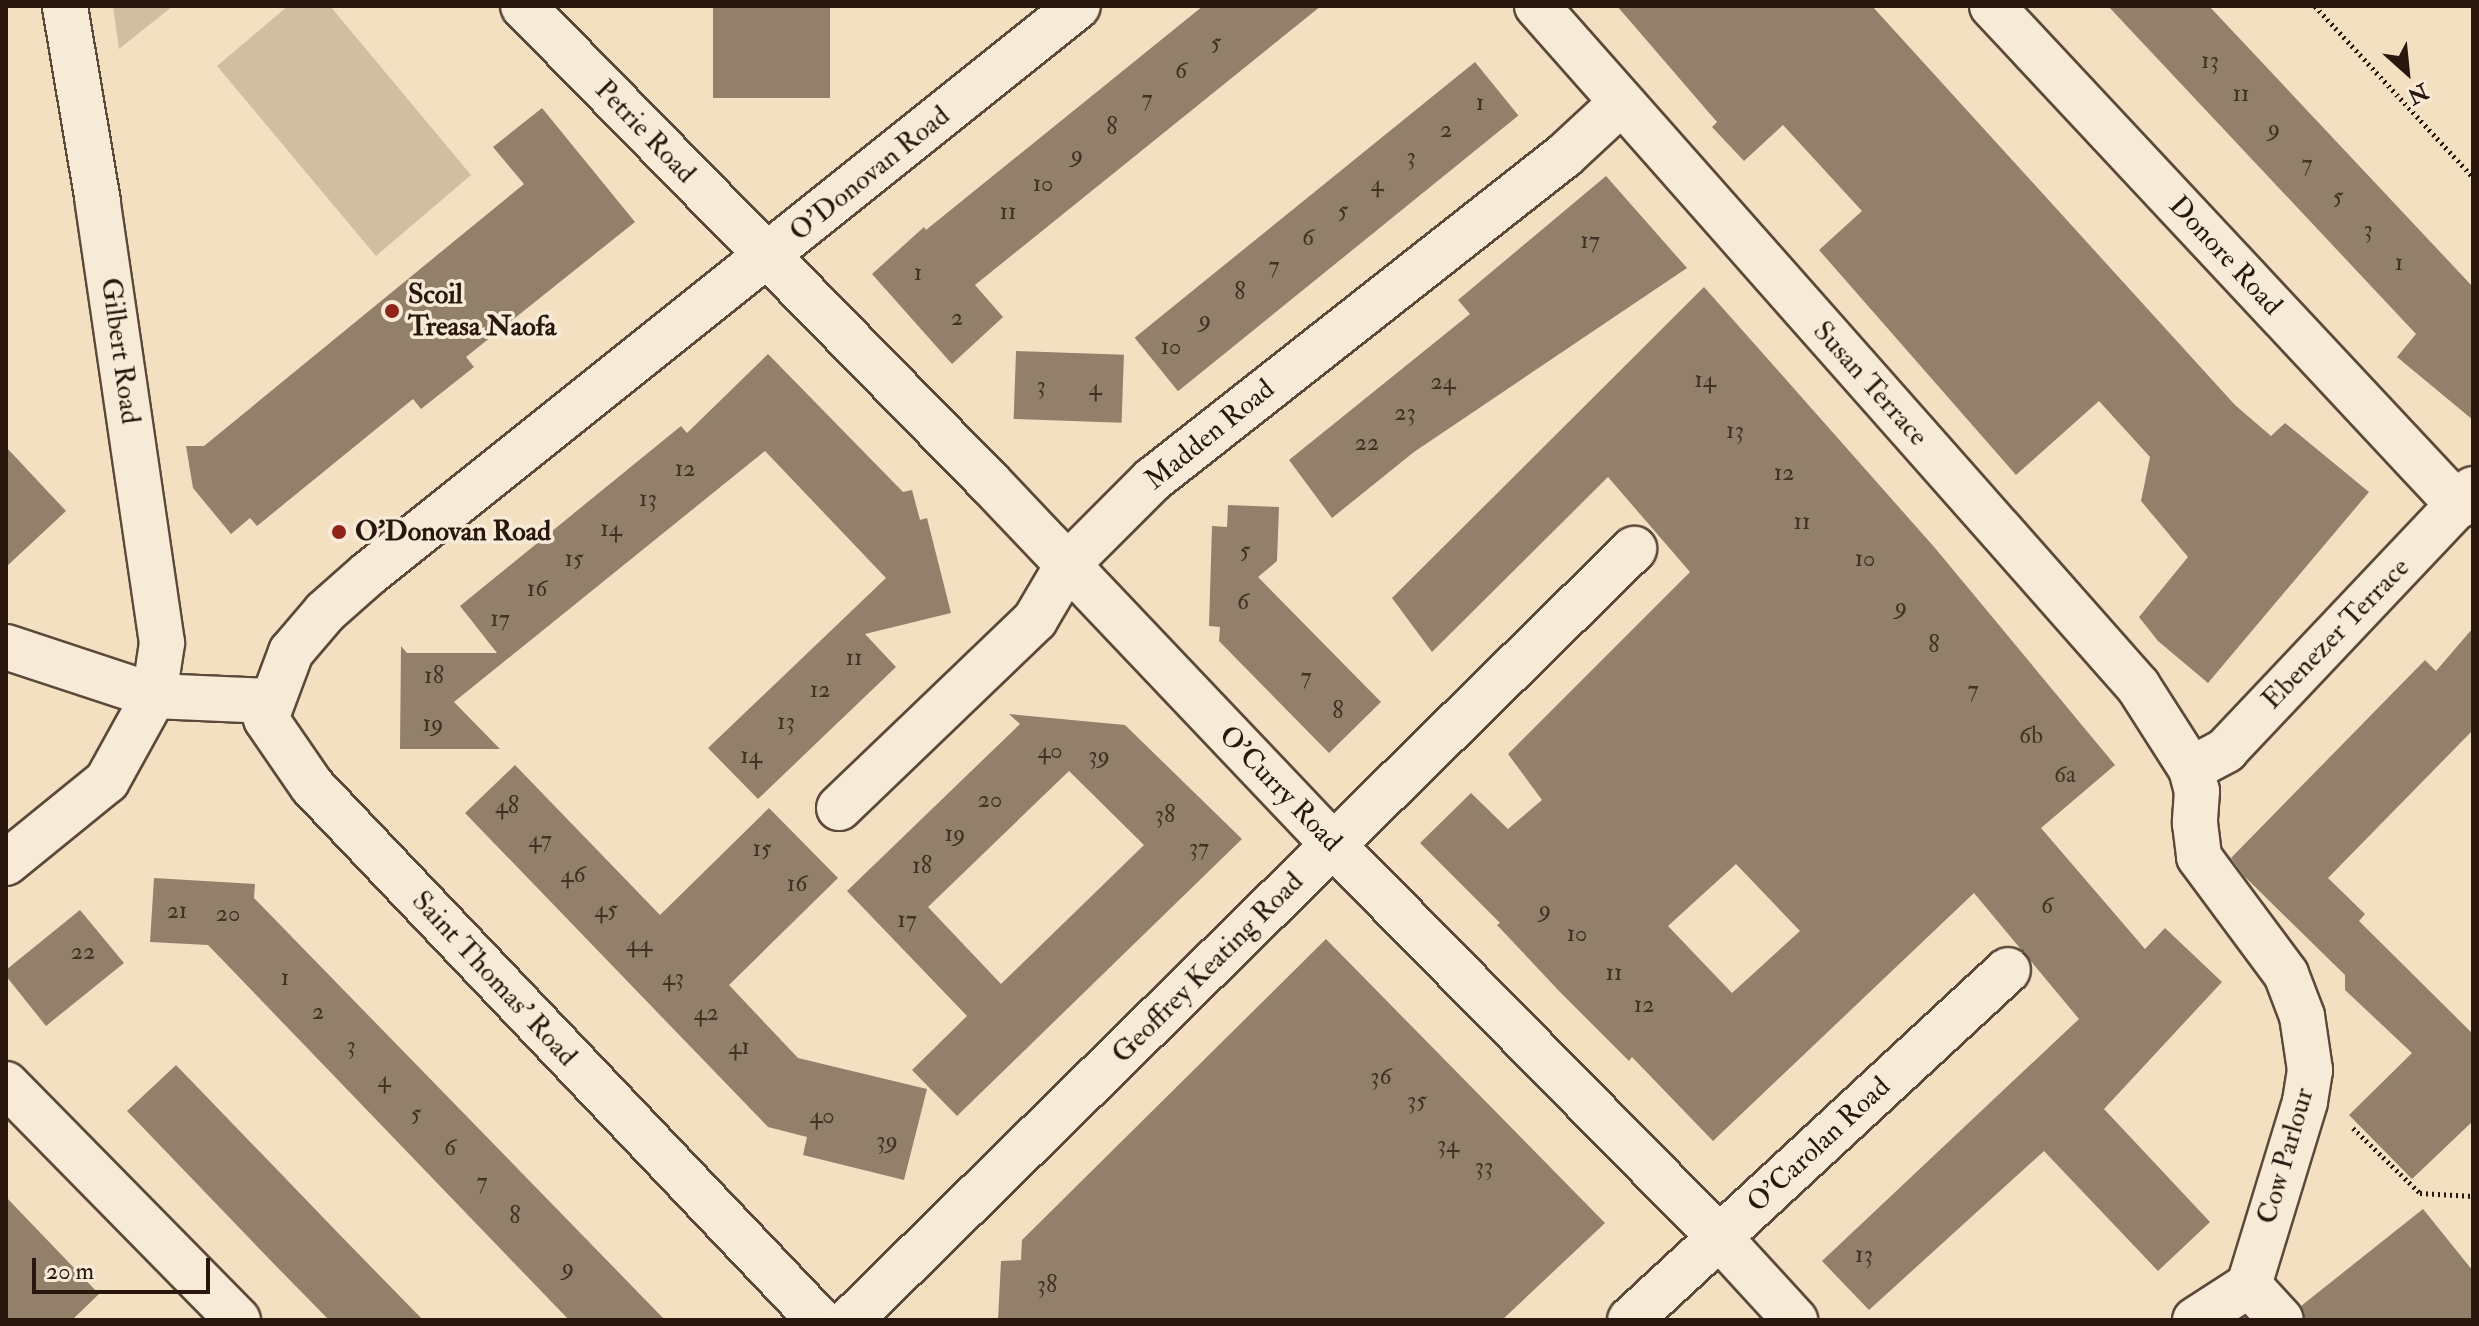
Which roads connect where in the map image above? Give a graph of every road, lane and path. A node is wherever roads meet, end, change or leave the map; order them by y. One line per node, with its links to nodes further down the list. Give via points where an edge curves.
1 (65, 6): 14 (street, Gilbert Road, via 162,643)
2 (523, 6): 9 (street, Petrie Road)
3 (1078, 6): 9 (street, O'Donovan Road)
4 (1537, 6): 7 (street, Susan Terrace)
5 (1992, 6): 10 (street, Donore Road)
6 (2315, 6): 8 (path)
7 (1621, 103): 12 (street, Madden Road, via 1565,155 1152,480); 16 (street, Susan Terrace, via 2138,686)
8 (2473, 177)
9 (767, 257): 12 (street, O'Curry Road); 15 (street, O'Donovan Road, via 325,612 291,652)
10 (2466, 498): 16 (street, Ebenezer Terrace, via 2226,750)
11 (1634, 549): 18 (street, Geoffrey Keating Road)
12 (1068, 564): 17 (street, Madden Road, via 1035,620); 18 (street, O'Curry Road)
13 (6, 647): 14 (street)
14 (154, 696): 15 (street); 19 (street, via 107,781)
15 (269, 701): 27 (street, Saint Thomas' Road, via 266,719 312,786)
16 (2191, 769): 22 (street, Cow Parlour, via 2199,857 2286,974 2302,1016 2310,1070)
17 (839, 808)
18 (1333, 845): 24 (street, O'Curry Road); 28 (street, Geoffrey Keating Road)
19 (6, 863)
20 (2008, 970): 24 (street, O'Carolan Road)
21 (6, 1084): 26 (street)
22 (2305, 1102): 23 (path, via 2335,1109 2420,1193); 25 (street, Cow Parlour)
23 (2473, 1196)
24 (1719, 1237): 29 (street, O'Carolan Road); 30 (street, O'Curry Road)
25 (2249, 1285): 31 (street); 32 (street)
26 (238, 1320)
27 (819, 1320)
28 (850, 1320)
29 (1630, 1320)
30 (1795, 1320)
31 (2195, 1320)
32 (2281, 1320)

